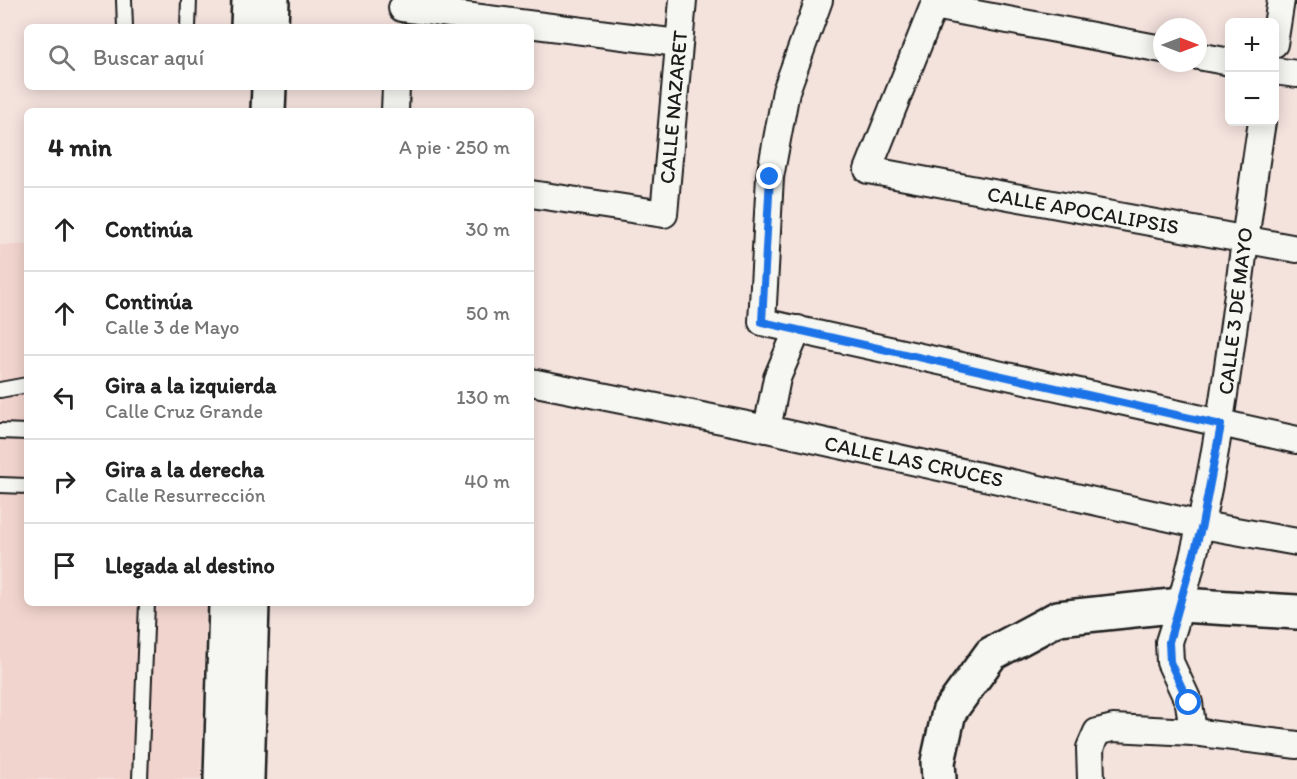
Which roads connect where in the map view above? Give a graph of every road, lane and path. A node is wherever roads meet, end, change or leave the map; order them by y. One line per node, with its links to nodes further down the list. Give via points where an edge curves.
1 (124, 0): 11 (lane)
2 (189, 0): 12 (lane)
3 (249, 0): 13 (main road)
4 (272, 0): 14 (main road)
5 (682, 0): 17 (street, CALLE NAZARET)
6 (819, 0): 33 (street, via 786,91 770,177 762,322)
7 (1281, 0): 10 (street)
8 (935, 3): 18 (street); 31 (street, CALLE APOCALIPSIS, via 868,170)
9 (402, 12): 15 (street)
10 (1279, 18)
11 (125, 24)
12 (188, 24)
13 (248, 24)
14 (271, 24)
15 (509, 24)
16 (534, 27): 17 (street)
17 (678, 43): 30 (street, CALLE NAZARET, via 664,214)
18 (1153, 47)
19 (1207, 58): 20 (street)
20 (1225, 61)
21 (1279, 71): 22 (street)
22 (1297, 74)
23 (246, 90): 26 (main road)
24 (269, 90): 27 (main road)
25 (396, 90): 28 (street)
26 (245, 108)
27 (268, 108)
28 (395, 108)
29 (1261, 126): 31 (street, CALLE 3 DE MAYO)
30 (534, 194)
31 (1243, 240): 32 (street, CALLE APOCALIPSIS); 37 (street, CALLE 3 DE MAYO)
32 (1297, 249)
33 (798, 329): 37 (street); 38 (street, via 777,378)
34 (534, 383): 38 (street, CALLE LAS CRUCES)
35 (24, 386): 36 (lane)
36 (0, 390)
37 (1221, 425): 41 (street); 44 (street, CALLE 3 DE MAYO)
38 (767, 429): 44 (street, CALLE LAS CRUCES)
39 (0, 431): 40 (lane)
40 (24, 432)
41 (1297, 440)
42 (0, 484): 43 (lane)
43 (24, 486)
44 (1202, 525): 45 (street, CALLE LAS CRUCES); 46 (street, CALLE 3 DE MAYO)
45 (1297, 542)
46 (1181, 605): 50 (main road); 51 (street, CALLE 3 DE MAYO, via 1169,642 1170,662 1189,703); 56 (main road, via 1058,618 991,654 949,712 938,762)
47 (147, 606): 53 (lane)
48 (226, 606): 54 (main road)
49 (252, 606): 55 (main road)
50 (1297, 612)
51 (1193, 732): 52 (street); 57 (street, via 1113,728 1097,732 1090,748)
52 (1297, 745)
53 (140, 779)
54 (221, 779)
55 (247, 779)
56 (939, 779)
57 (1091, 779)

